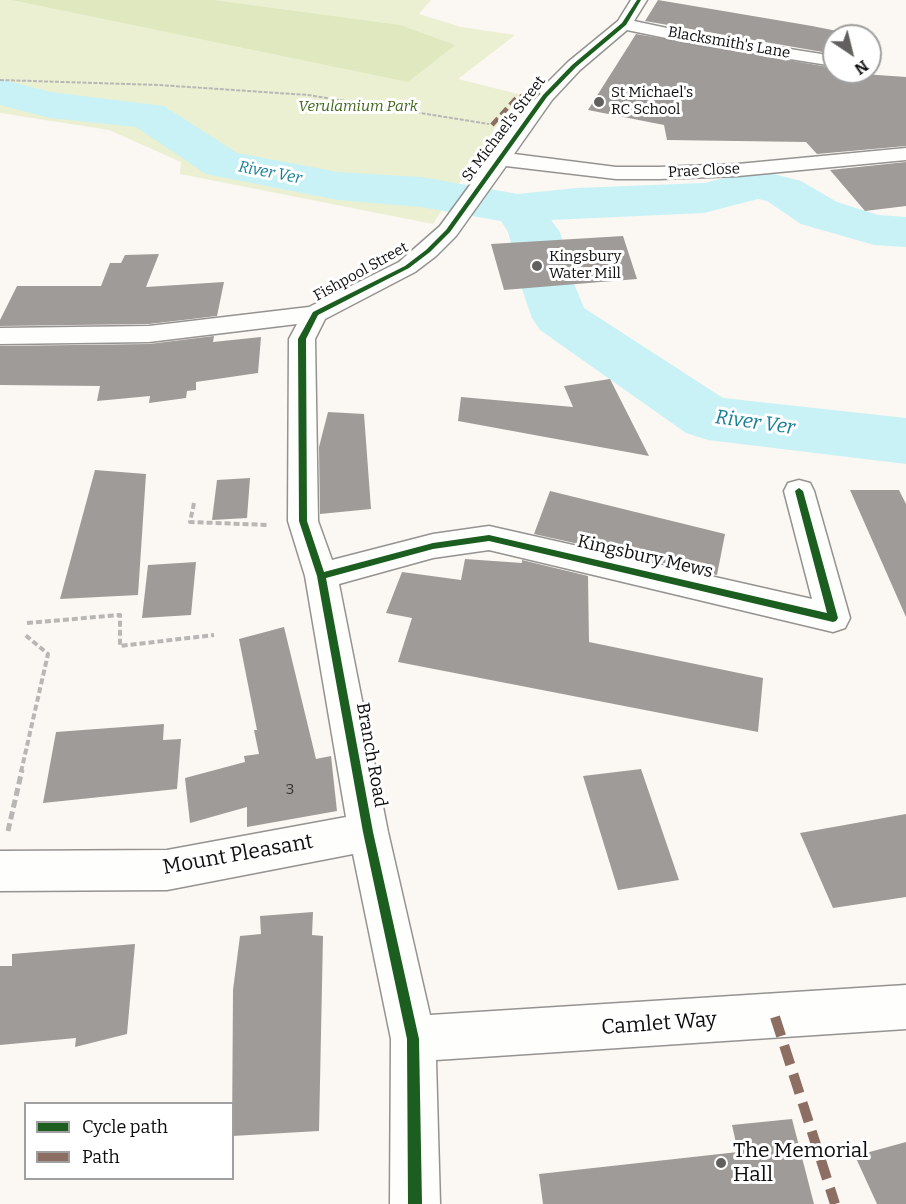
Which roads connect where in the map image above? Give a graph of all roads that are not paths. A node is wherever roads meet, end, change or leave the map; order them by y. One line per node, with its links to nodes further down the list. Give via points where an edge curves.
1 (639, 0): 2 (street, St Michael's Street)
2 (624, 24): 3 (street, Blacksmith's Lane); 5 (street, St Michael's Street, via 552,88 519,129)
3 (822, 59)
4 (906, 154): 5 (street, Prae Close, via 738,170 658,173 616,173)
5 (502, 159): 6 (street, St Michael's Street)
6 (448, 231): 7 (street, Fishpool Street, via 407,267)
7 (315, 314): 8 (street, Fishpool Street, via 148,334); 10 (street, Branch Road, via 303,339 303,522)
8 (0, 336)
9 (799, 491): 10 (street, Kingsbury Mews, via 833,618 489,538 434,546)
10 (321, 576): 11 (street, Branch Road)
11 (368, 832): 12 (street, Mount Pleasant, via 167,870); 14 (street, Branch Road)
12 (4, 853)
13 (906, 1007): 14 (street, Camlet Way)
14 (413, 1039): 15 (street, Branch Road)
15 (415, 1204)

